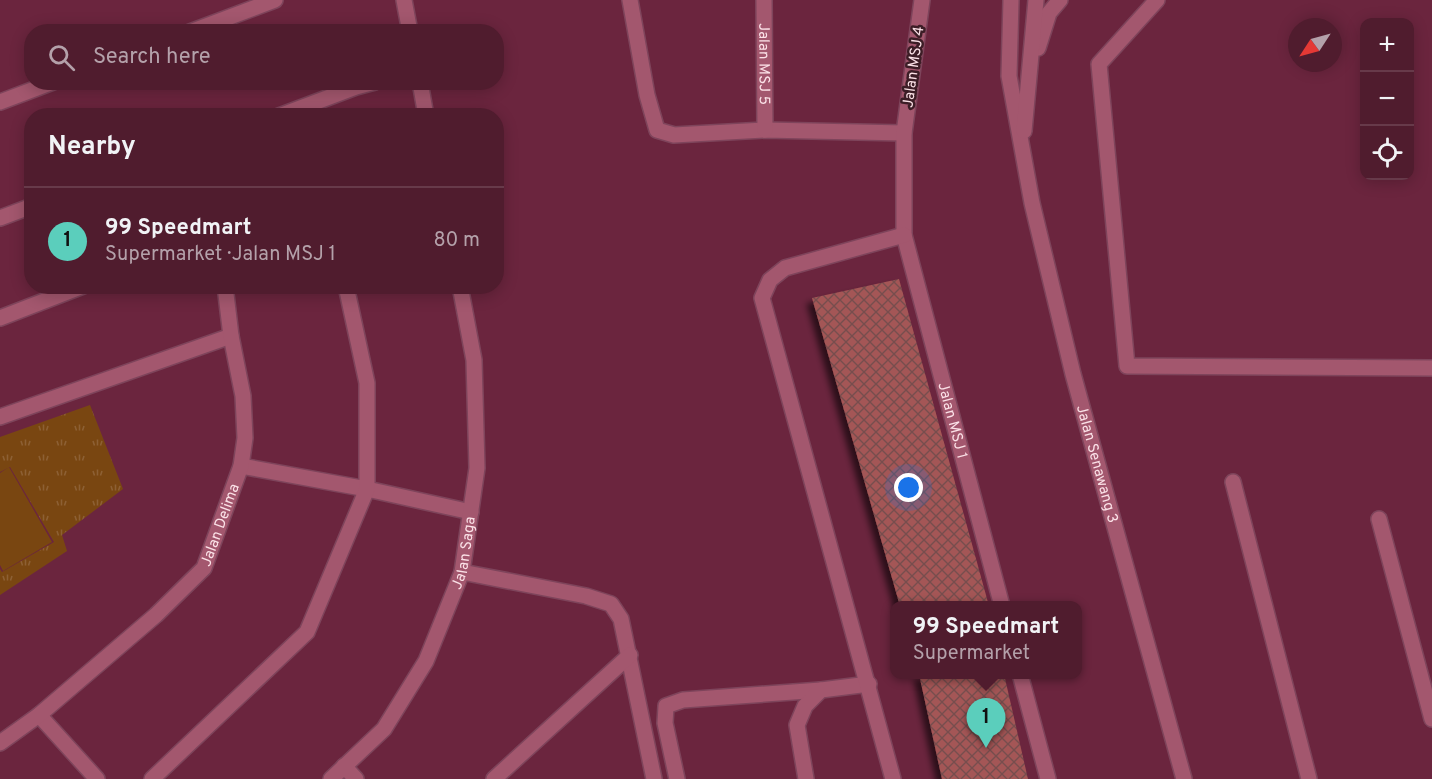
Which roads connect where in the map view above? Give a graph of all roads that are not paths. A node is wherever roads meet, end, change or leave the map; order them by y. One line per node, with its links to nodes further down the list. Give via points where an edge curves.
1 (274, 0): 10 (street)
2 (404, 0): 11 (street)
3 (630, 0): 19 (street, via 657,130 674,135)
4 (764, 0): 19 (street, Jalan MSJ 5)
5 (922, 0): 20 (street, Jalan MSJ 4)
6 (1011, 0): 21 (street, Jalan Senawang 3, via 1009,76)
7 (1036, 0): 12 (street, Jalan Senawang 3)
8 (1060, 0): 12 (street, via 1049,13)
9 (1157, 0): 31 (street, via 1099,64 1127,366)
10 (211, 24)
11 (408, 24)
12 (1029, 77): 21 (street, Jalan Senawang 3)
13 (31, 90): 16 (street)
14 (350, 90): 17 (street)
15 (421, 90): 18 (street)
16 (0, 102)
17 (312, 108)
18 (425, 108)
19 (765, 129): 20 (street)
20 (904, 133): 24 (street, Jalan MSJ 4)
21 (1022, 147): 58 (street, Jalan Senawang 3, via 1073,374)
22 (24, 209): 23 (street)
23 (0, 218)
24 (904, 235): 39 (street, Jalan MSJ 1); 42 (street, via 785,268 770,280 762,298)
25 (62, 294): 29 (street)
26 (226, 294): 30 (street, Jalan Delima)
27 (348, 294): 35 (street, via 366,383)
28 (462, 294): 36 (street, Jalan Saga, via 474,360 477,468)
29 (0, 318)
30 (231, 336): 32 (street); 33 (street, Jalan Delima, via 243,396 245,438)
31 (1432, 368)
32 (0, 417)
33 (241, 466): 35 (street); 44 (street, Jalan Delima, via 204,568 156,615)
34 (1233, 482): 59 (street)
35 (367, 489): 36 (street); 49 (street, via 307,633)
36 (471, 512): 38 (street, Jalan Saga)
37 (1379, 519): 45 (street)
38 (462, 572): 40 (street, via 611,604 621,619); 47 (street, Jalan Saga, via 426,661 384,729)
39 (1001, 601)
40 (630, 655): 52 (street); 53 (street)
41 (1021, 679): 57 (street)
42 (868, 684): 43 (street); 56 (street)
43 (820, 690): 54 (street, via 683,700 666,706 665,723); 55 (street, via 805,706 797,725)
44 (39, 715): 46 (street, Jalan Delima); 48 (street)
45 (1432, 718)
46 (1, 740)
47 (344, 766): 50 (street, Jalan Saga); 51 (street)
48 (97, 779)
49 (152, 779)
50 (331, 779)
51 (356, 779)
52 (494, 779)
53 (654, 779)
54 (677, 779)
55 (806, 779)
56 (893, 779)
57 (1048, 779)
58 (1184, 779)
59 (1309, 779)

